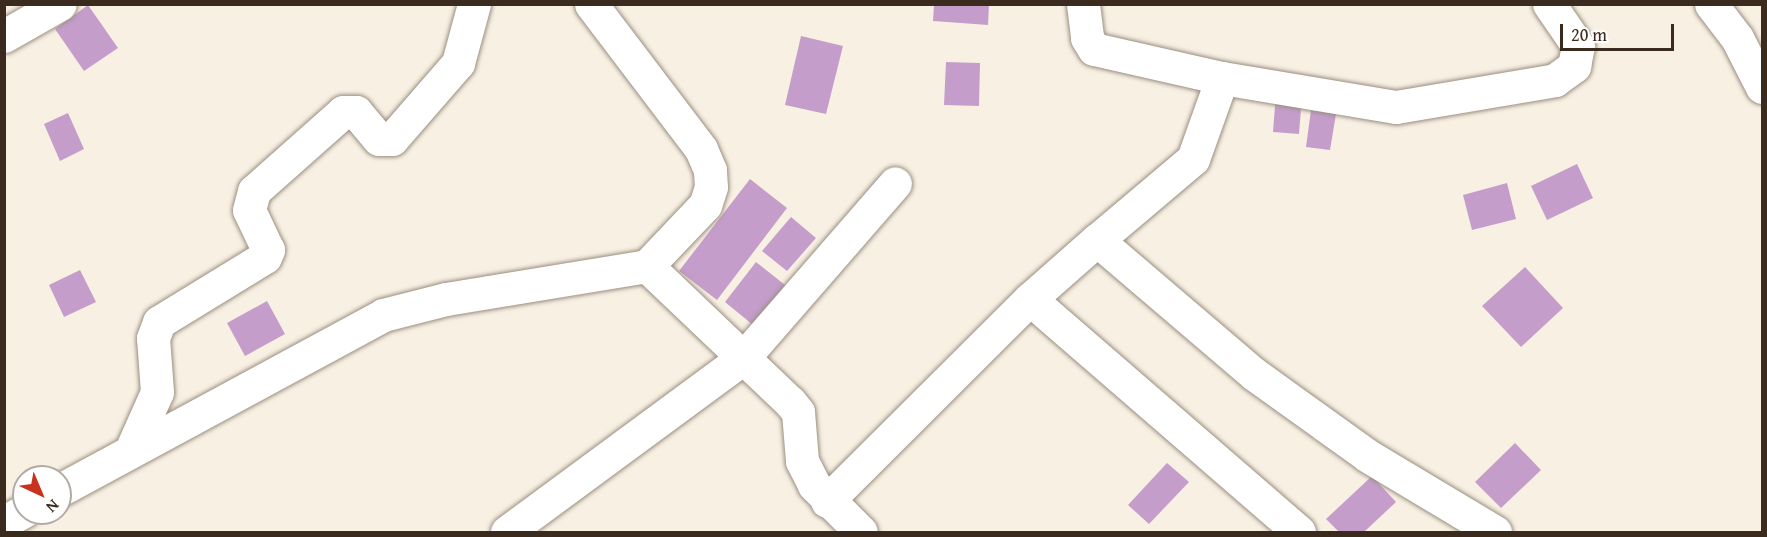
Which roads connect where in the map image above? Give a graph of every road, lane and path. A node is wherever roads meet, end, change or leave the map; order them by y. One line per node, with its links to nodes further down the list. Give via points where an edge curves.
1 (60, 4): 7 (street)
2 (474, 4): 15 (street, via 458,63 392,139 379,139 356,112 343,112 254,191 249,210 268,250 265,257 159,322 153,338 157,392)
3 (591, 4): 12 (street, via 701,149 710,170 711,186 705,205)
4 (1083, 4): 8 (street, via 1087,38 1094,49)
5 (1549, 4): 8 (street, via 1578,46 1574,66 1555,80 1396,107)
6 (1711, 4): 9 (street, via 1737,38)
7 (4, 36)
8 (1222, 78): 11 (street, via 1193,159)
9 (1762, 87)
10 (895, 183): 14 (street)
11 (1097, 240): 13 (street); 21 (street, via 1277,391 1386,467)
12 (647, 266): 14 (street); 15 (street, via 447,299 383,315)
13 (1030, 299): 17 (street); 20 (street)
14 (744, 357): 17 (street, via 798,412 802,461); 18 (street)
15 (132, 448): 16 (street)
16 (72, 483)
17 (827, 501): 19 (street)
18 (507, 532)
19 (861, 532)
20 (1299, 532)
21 (1494, 532)

